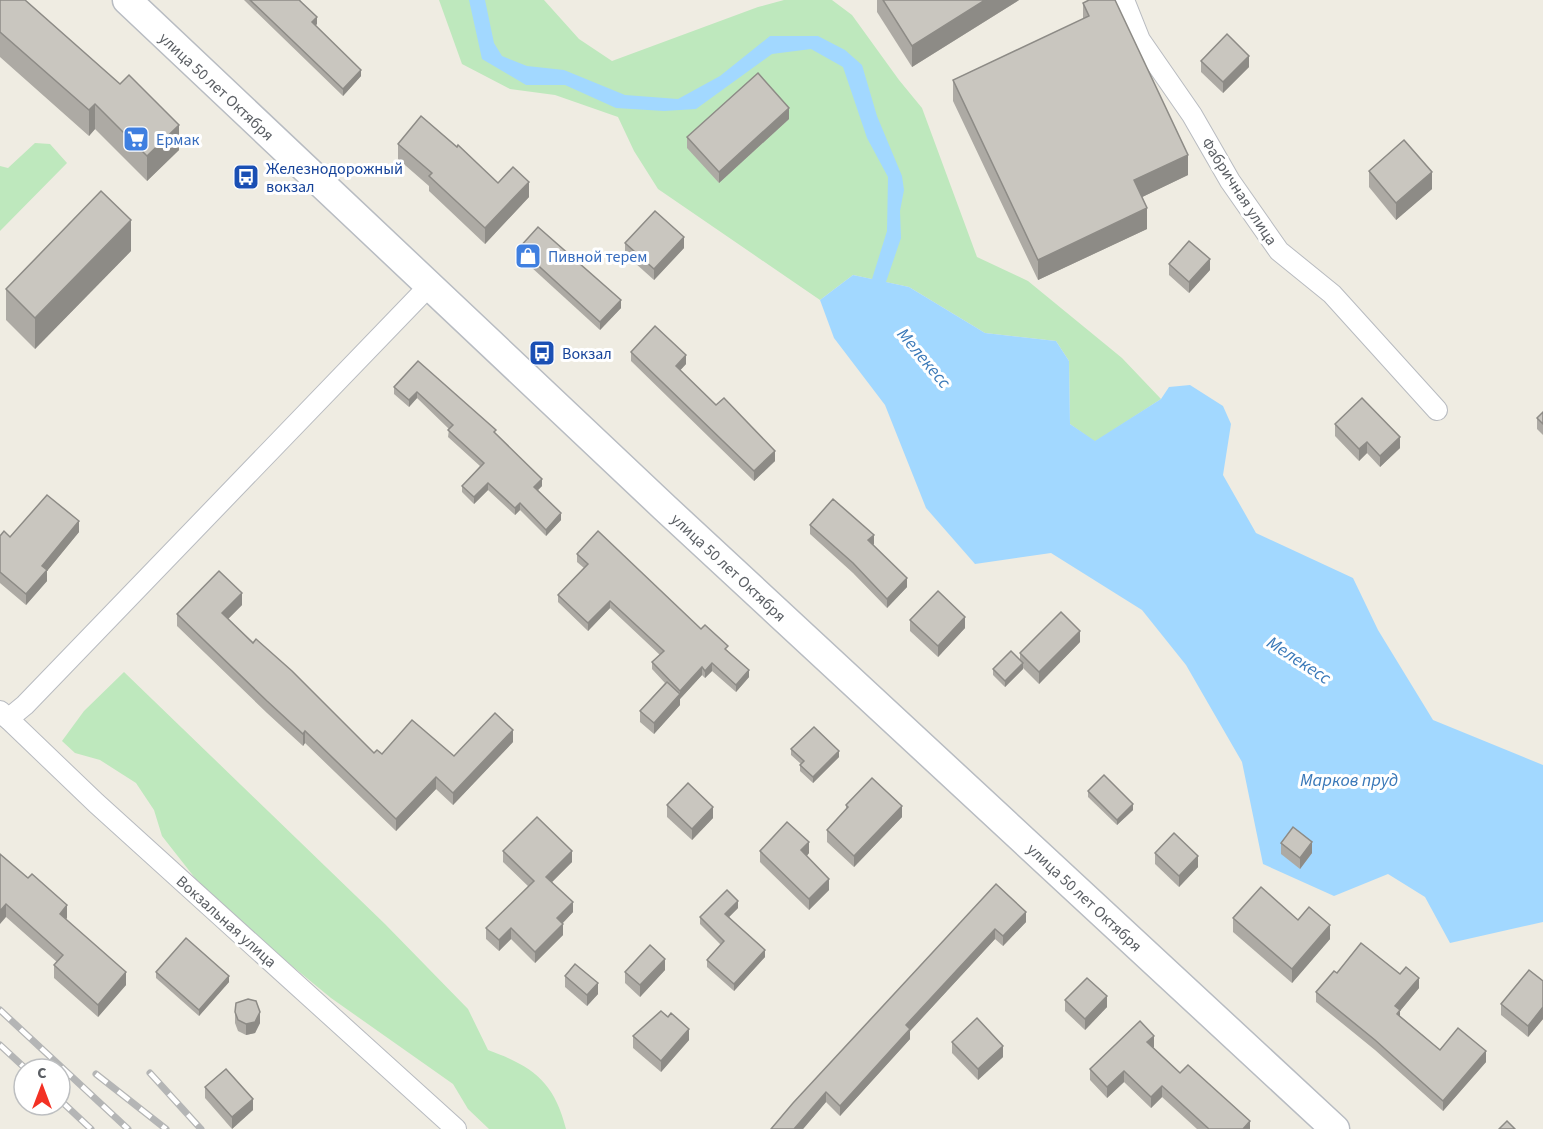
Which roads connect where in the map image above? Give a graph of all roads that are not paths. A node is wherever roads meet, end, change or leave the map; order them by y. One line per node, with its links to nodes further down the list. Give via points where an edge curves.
1 (127, 0): 3 (main road, улица 50 лет Октября)
2 (1124, 0): 4 (street, Фабричная улица, via 1140,40 1279,251 1332,294)
3 (429, 286): 5 (street, via 41,689); 7 (main road, улица 50 лет Октября)
4 (1437, 411)
5 (4, 715): 6 (street, Вокзальная улица)
6 (456, 1129)
7 (1335, 1129)

